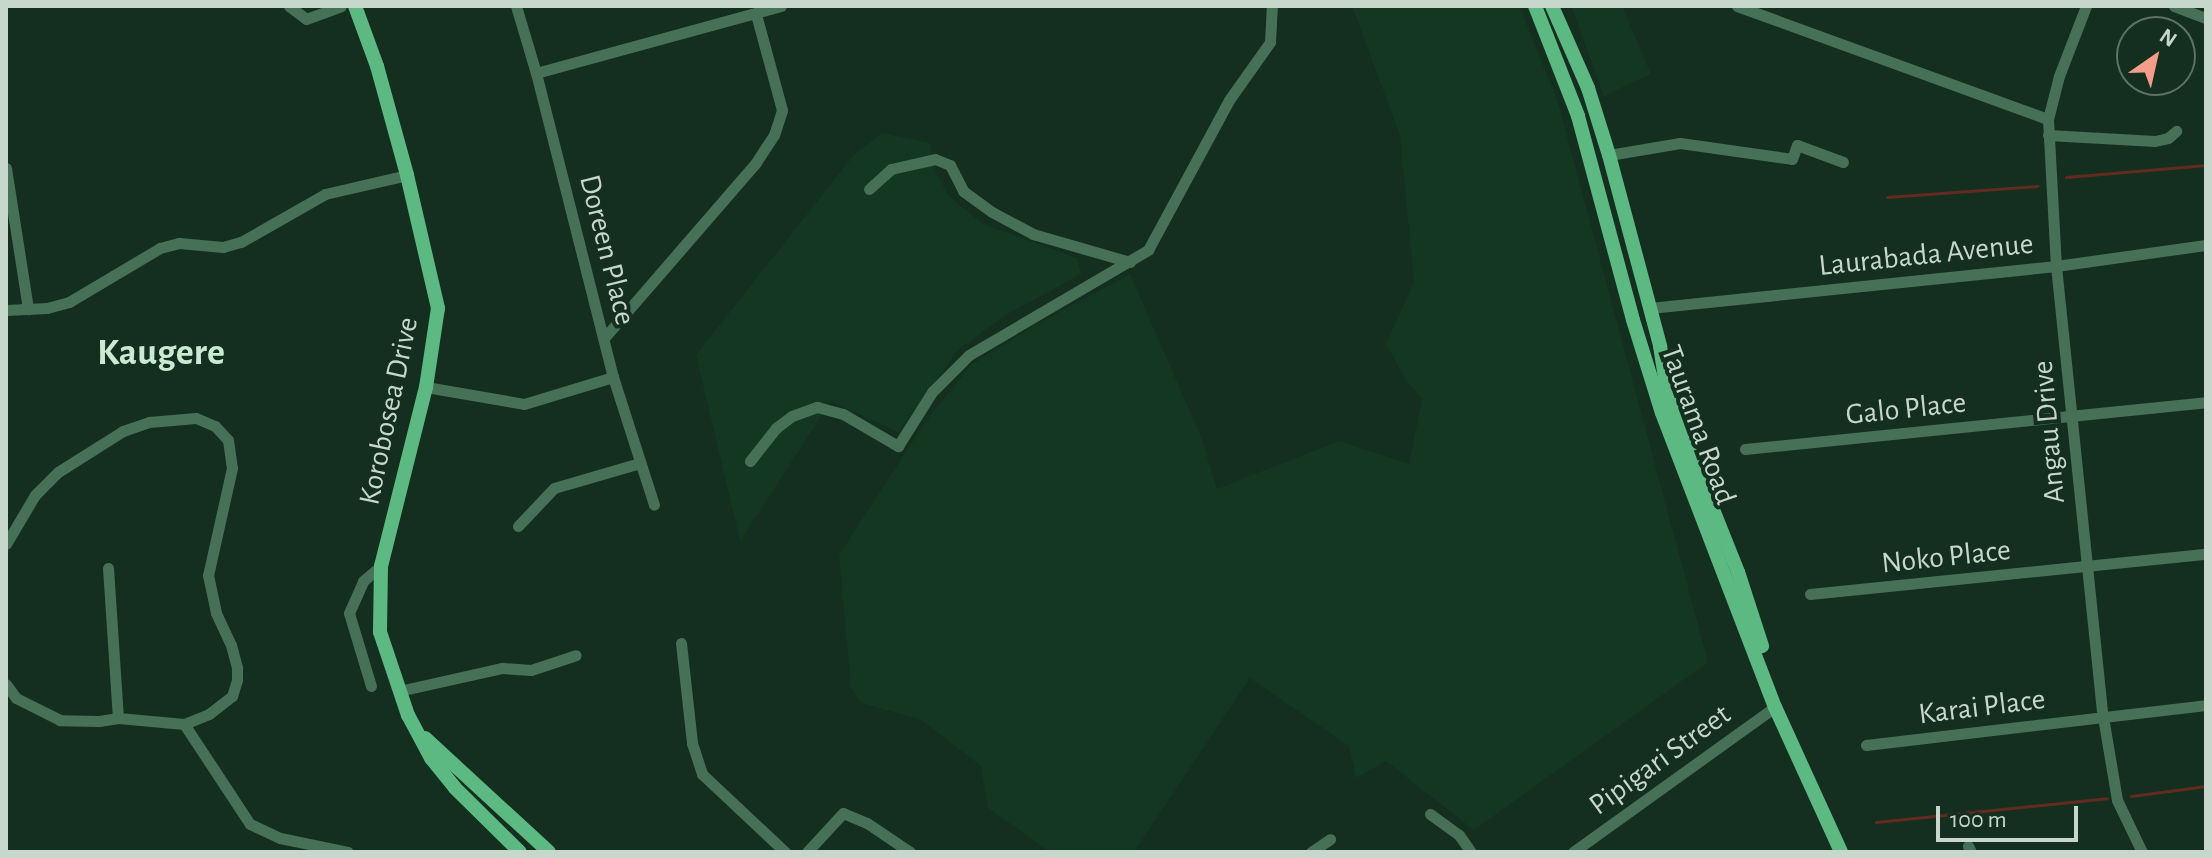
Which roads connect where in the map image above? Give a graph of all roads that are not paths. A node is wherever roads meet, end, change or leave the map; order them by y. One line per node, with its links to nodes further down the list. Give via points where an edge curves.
1 (289, 6): 2 (street, via 306,19)
2 (341, 6)
3 (355, 6): 21 (main road, Korobosea Drive)
4 (516, 6): 14 (street, Doreen Place)
5 (781, 6): 12 (street)
6 (1272, 6): 24 (street, via 1270,42 1229,100 1148,250)
7 (1535, 6): 51 (main road, Taurama Road, via 1578,116 1662,413)
8 (1552, 6): 18 (main road, Taurama Road, via 1588,88)
9 (1737, 6): 15 (street)
10 (2086, 6): 15 (street, Angau Drive)
11 (2174, 6): 13 (street)
12 (756, 14): 14 (street); 29 (street, via 782,110 774,135 755,164)
13 (2206, 18)
14 (536, 73): 29 (street, Doreen Place)
15 (2048, 119): 17 (street, Angau Drive)
16 (2176, 131): 17 (street, via 2155,141)
17 (2048, 135): 25 (street, Angau Drive)
18 (1609, 155): 19 (street, via 1680,143 1792,159 1797,145); 26 (main road, Taurama Road)
19 (1843, 162)
20 (6, 168): 27 (street)
21 (407, 175): 27 (street, via 325,194 241,242 160,248 69,302); 31 (main road, Korobosea Drive, via 438,308)
22 (869, 189): 24 (street, via 891,169 935,159 950,165 963,191 1033,234)
23 (2206, 245): 25 (street, Laurabada Avenue)
24 (1130, 262): 35 (street, via 969,355 932,392 898,446 843,414 817,407 776,428)
25 (2056, 266): 26 (street, Laurabada Avenue); 33 (street, Angau Drive)
26 (1650, 308): 69 (main road, Taurama Road, via 1668,397 1738,572 1779,695)
27 (28, 309): 28 (street)
28 (6, 310)
29 (605, 337): 30 (street, Doreen Place)
30 (613, 377): 31 (street, via 524,404); 36 (street, Doreen Place)
31 (426, 387): 41 (main road, Korobosea Drive)
32 (2206, 402): 33 (street, Galo Place)
33 (2072, 416): 34 (street, Galo Place); 42 (street, Angau Drive)
34 (1745, 449)
35 (750, 461)
36 (640, 463): 37 (street, Doreen Place); 38 (street, via 554,488)
37 (654, 505)
38 (518, 526)
39 (6, 544): 54 (street, via 35,495 58,472 123,431 179,418 207,422 223,433 232,468 208,575 237,680 232,696 220,706)
40 (2206, 554): 42 (street, Noko Place)
41 (381, 566): 48 (street, via 363,581 349,613); 49 (main road, Korobosea Drive, via 380,632)
42 (2086, 567): 44 (street, Noko Place); 52 (street, Angau Drive)
43 (108, 568): 53 (street)
44 (1810, 594)
45 (681, 643): 62 (street, via 692,743 702,774)
46 (576, 655): 49 (street, via 531,670 502,668)
47 (6, 684): 53 (street, via 16,698 60,720)
48 (371, 686)
49 (399, 691): 55 (main road, Korobosea Drive)
50 (2206, 705): 52 (street, Karai Place)
51 (1775, 707): 67 (street, Pipigari Street); 68 (main road, Taurama Road)
52 (2103, 717): 56 (street, Karai Place); 70 (street, Angau Drive, via 2117,800)
53 (118, 718): 54 (street)
54 (184, 724): 59 (street, via 250,824 280,838)
55 (419, 733): 60 (main road, Korobosea Drive, via 442,773); 61 (main road, Korobosea Drive)
56 (1866, 745)
57 (1430, 814): 66 (street, via 1459,835)
58 (1330, 839): 65 (street)
59 (348, 852)
60 (520, 852)
61 (549, 852)
62 (785, 852)
63 (807, 852): 64 (street, via 843,813)
64 (910, 852)
65 (1311, 852)
66 (1471, 852)
67 (1573, 852)
68 (1841, 852)
69 (1849, 852)
70 (2142, 852)

